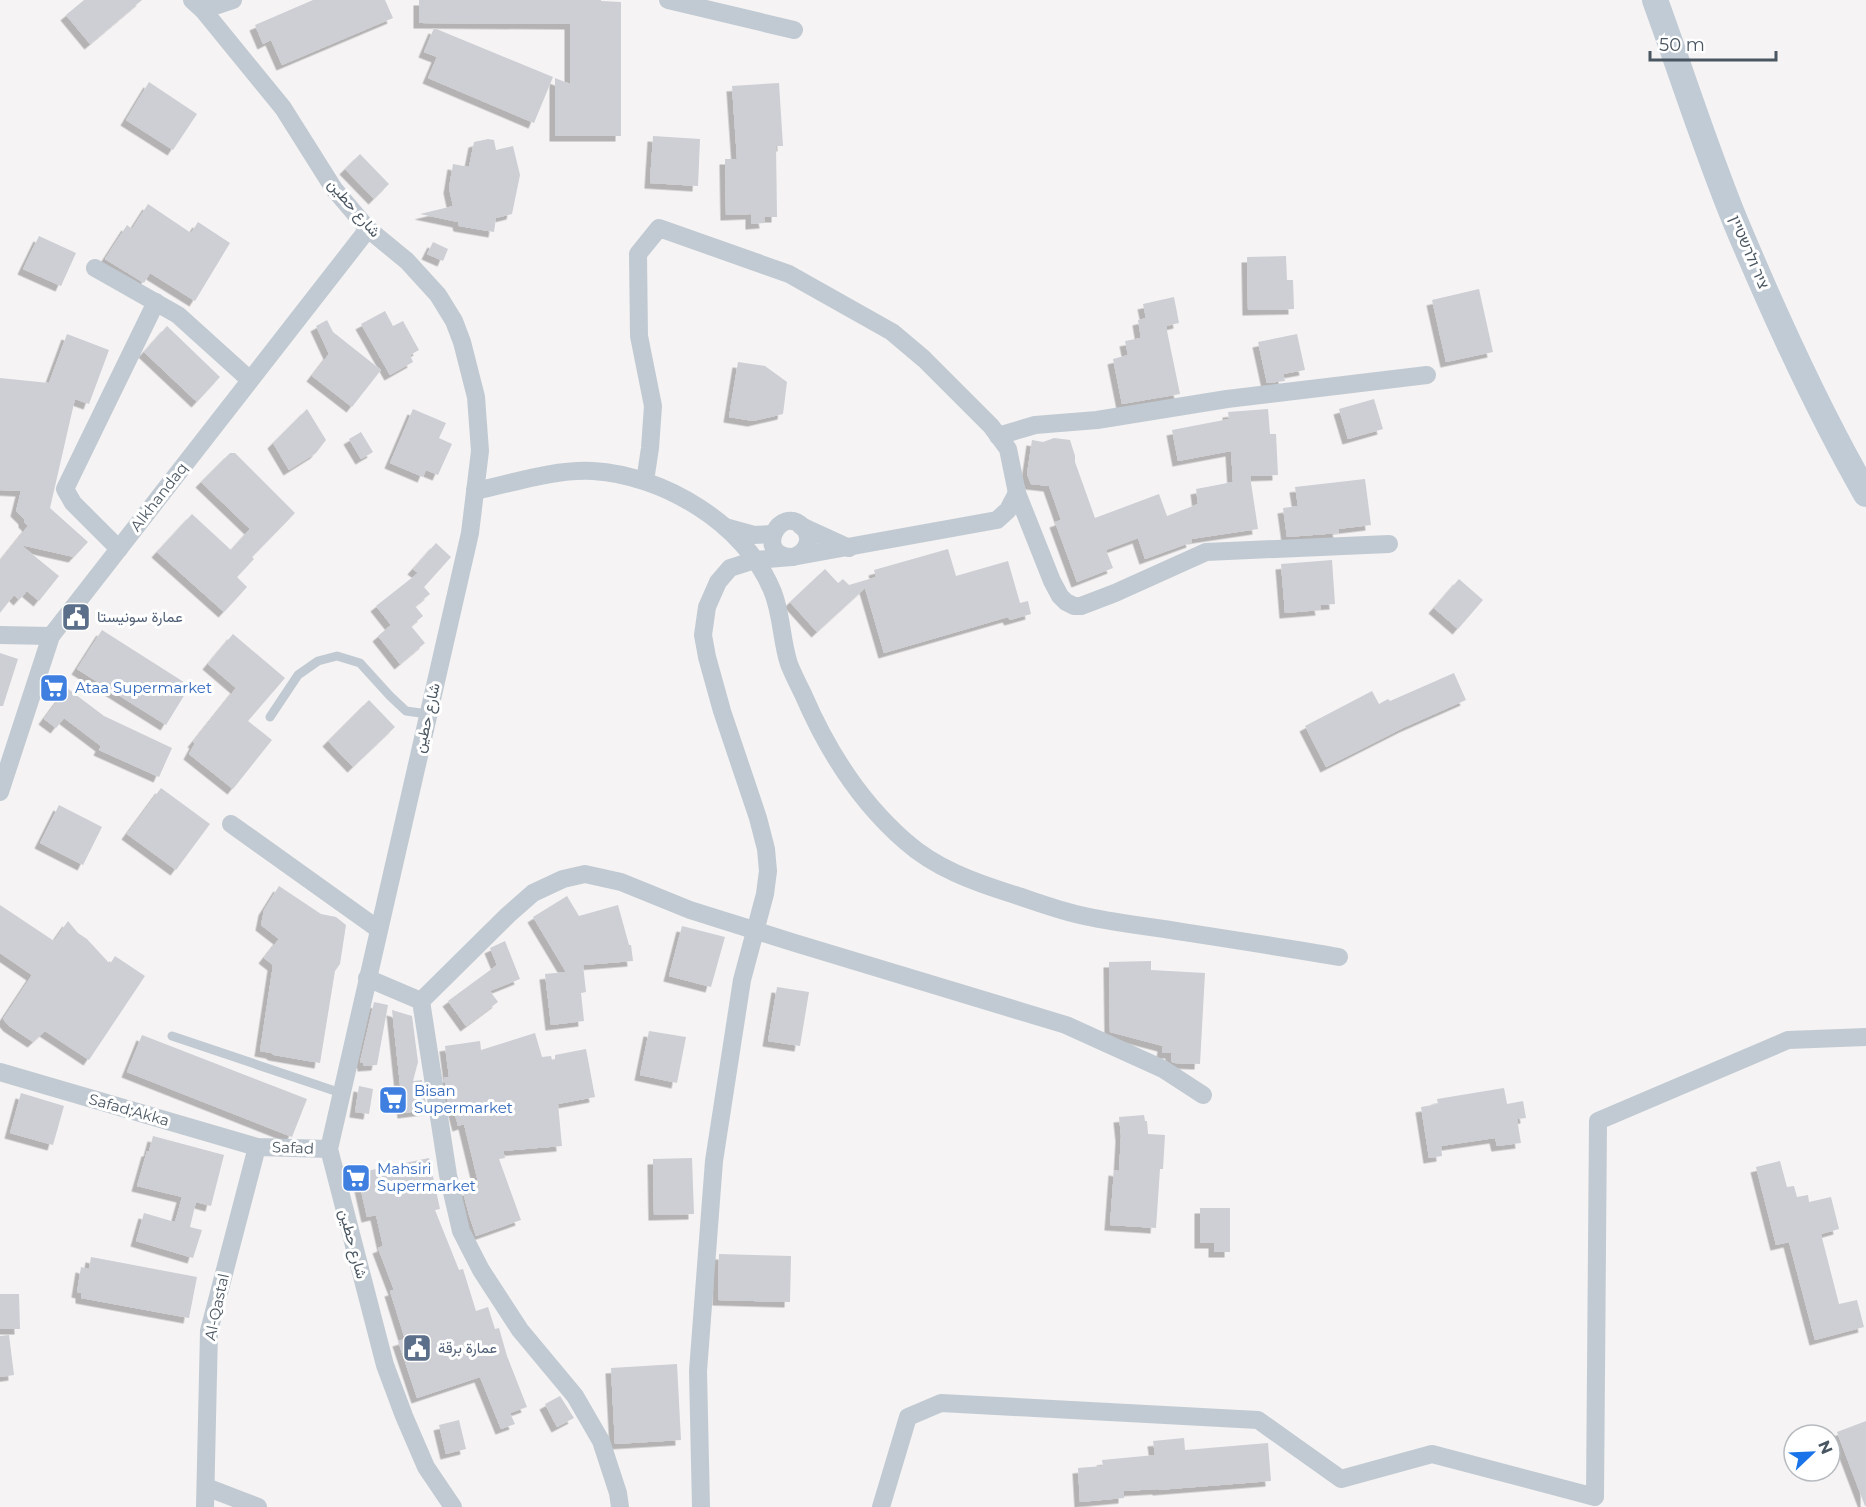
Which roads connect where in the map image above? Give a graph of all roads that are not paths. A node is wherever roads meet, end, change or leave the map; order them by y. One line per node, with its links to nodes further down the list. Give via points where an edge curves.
1 (233, 0): 4 (street)
2 (668, 0): 5 (street)
3 (1655, 0): 15 (main road, ציר ולרשטיין, via 1736,221 1799,369)
4 (197, 5): 6 (street, شارع حطين, via 283,108 334,189)
5 (794, 30)
6 (368, 229): 10 (street, Alkhandaq); 13 (street, شارع حطين, via 407,261 438,295 454,321 476,397 480,451)
7 (96, 268): 8 (street)
8 (156, 302): 10 (street, via 177,315); 23 (street, via 65,489 73,503)
9 (1427, 375): 11 (street, via 1035,425)
10 (250, 380): 23 (street, Alkhandaq)
11 (998, 436): 12 (street, via 924,359 892,332 789,274 659,228 638,254 639,336 653,406); 14 (street, via 1008,449)
12 (645, 481): 13 (street, via 592,471); 17 (street, via 667,489)
13 (475, 491): 29 (street, شارع حطين, via 470,533)
14 (1017, 493): 16 (street); 20 (street)
15 (1866, 494)
16 (998, 520): 20 (street, via 1013,520); 22 (street)
17 (724, 526): 19 (street, via 754,535); 25 (street)
18 (801, 526): 19 (street, via 785,522); 22 (street); 24 (street, via 808,535 806,547)
19 (773, 534): 24 (street, via 776,551); 25 (street, via 761,544)
20 (1036, 542): 21 (street, via 1060,596 1074,606 1115,593 1206,552)
21 (1389, 544)
22 (849, 548): 24 (street)
23 (119, 549): 28 (street, Alkhandaq)
24 (792, 557): 25 (street); 26 (street, via 780,566)
25 (754, 560): 26 (street); 34 (street, via 730,568 718,582 706,607 703,635 722,711 766,849 765,894)
26 (772, 590): 35 (street, via 789,663 837,763 906,842 942,867 978,884 1079,915)
27 (0, 635): 28 (street)
28 (51, 636): 31 (street, Alkhandaq)
29 (428, 714): 30 (lane, via 406,711 360,663 337,656 318,661 298,675); 33 (street, شارع حطين)
30 (270, 717)
31 (0, 792)
32 (231, 824): 33 (street)
33 (378, 929): 36 (street, شارع حطين)
34 (754, 930): 37 (street, via 621,882 585,874 533,892); 42 (street, via 1066,1024 1163,1069); 50 (street, via 742,980 714,1161 698,1371)
35 (1339, 957)
36 (367, 978): 37 (street); 41 (street, شارع حطين)
37 (421, 1001): 49 (street, via 448,1175 461,1231 520,1330 575,1396 601,1441)
38 (172, 1036): 41 (lane)
39 (1866, 1037): 51 (street, via 1788,1040 1598,1121 1595,1497 1432,1454 1341,1479 1258,1420 941,1403 908,1417)
40 (0, 1072): 43 (street, Safad;Akka)
41 (341, 1093): 44 (street, شارع حطين)
42 (1203, 1095)
43 (257, 1147): 44 (street, Safad); 45 (street, Al-Qastal, via 209,1331)
44 (329, 1149): 48 (street, شارع حطين, via 385,1365 426,1467)
45 (206, 1488): 46 (street, Al-Qastal); 47 (street)
46 (205, 1507)
47 (258, 1507)
48 (453, 1507)
49 (620, 1507)
50 (701, 1507)
51 (881, 1507)

